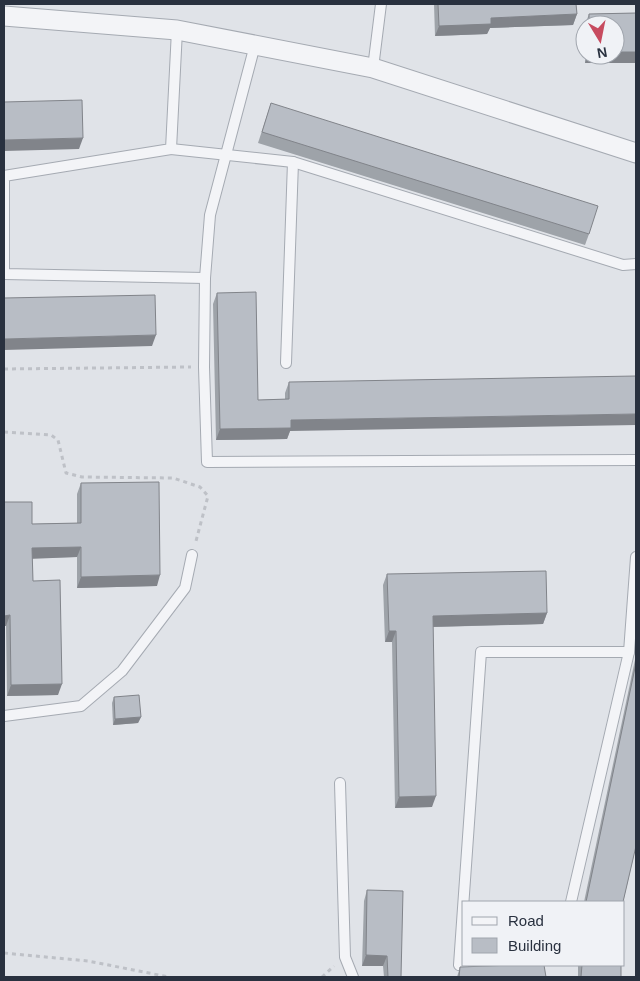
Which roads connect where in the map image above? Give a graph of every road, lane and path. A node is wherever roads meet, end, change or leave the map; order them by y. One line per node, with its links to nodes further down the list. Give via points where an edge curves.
1 (381, 4): 5 (lane)
2 (4, 16): 3 (street)
3 (177, 30): 4 (street); 6 (lane)
4 (255, 45): 5 (street); 8 (lane)
5 (373, 68): 7 (street)
6 (171, 149): 8 (lane); 11 (lane, via 4,176 4,274)
7 (636, 153)
8 (227, 154): 9 (lane); 11 (lane, via 210,215)
9 (293, 162): 10 (lane, via 624,265); 12 (lane)
10 (636, 264)
11 (205, 278): 13 (lane)
12 (286, 363)
13 (204, 367): 14 (path); 16 (lane, via 207,462)
14 (4, 369)
15 (4, 432): 17 (path, via 51,435 58,440 66,473 82,477 173,478 200,487 208,496)
16 (636, 460)
17 (192, 555): 20 (lane, via 184,588 122,672 81,706)
18 (636, 558): 19 (lane)
19 (629, 652): 22 (lane, via 481,652); 23 (lane)
20 (4, 716)
21 (340, 782): 28 (lane, via 344,957)
22 (463, 901)
23 (570, 901)
24 (462, 922): 26 (lane, via 459,965)
25 (4, 953): 27 (path, via 88,961)
26 (462, 964)
27 (169, 977)
28 (352, 977)

